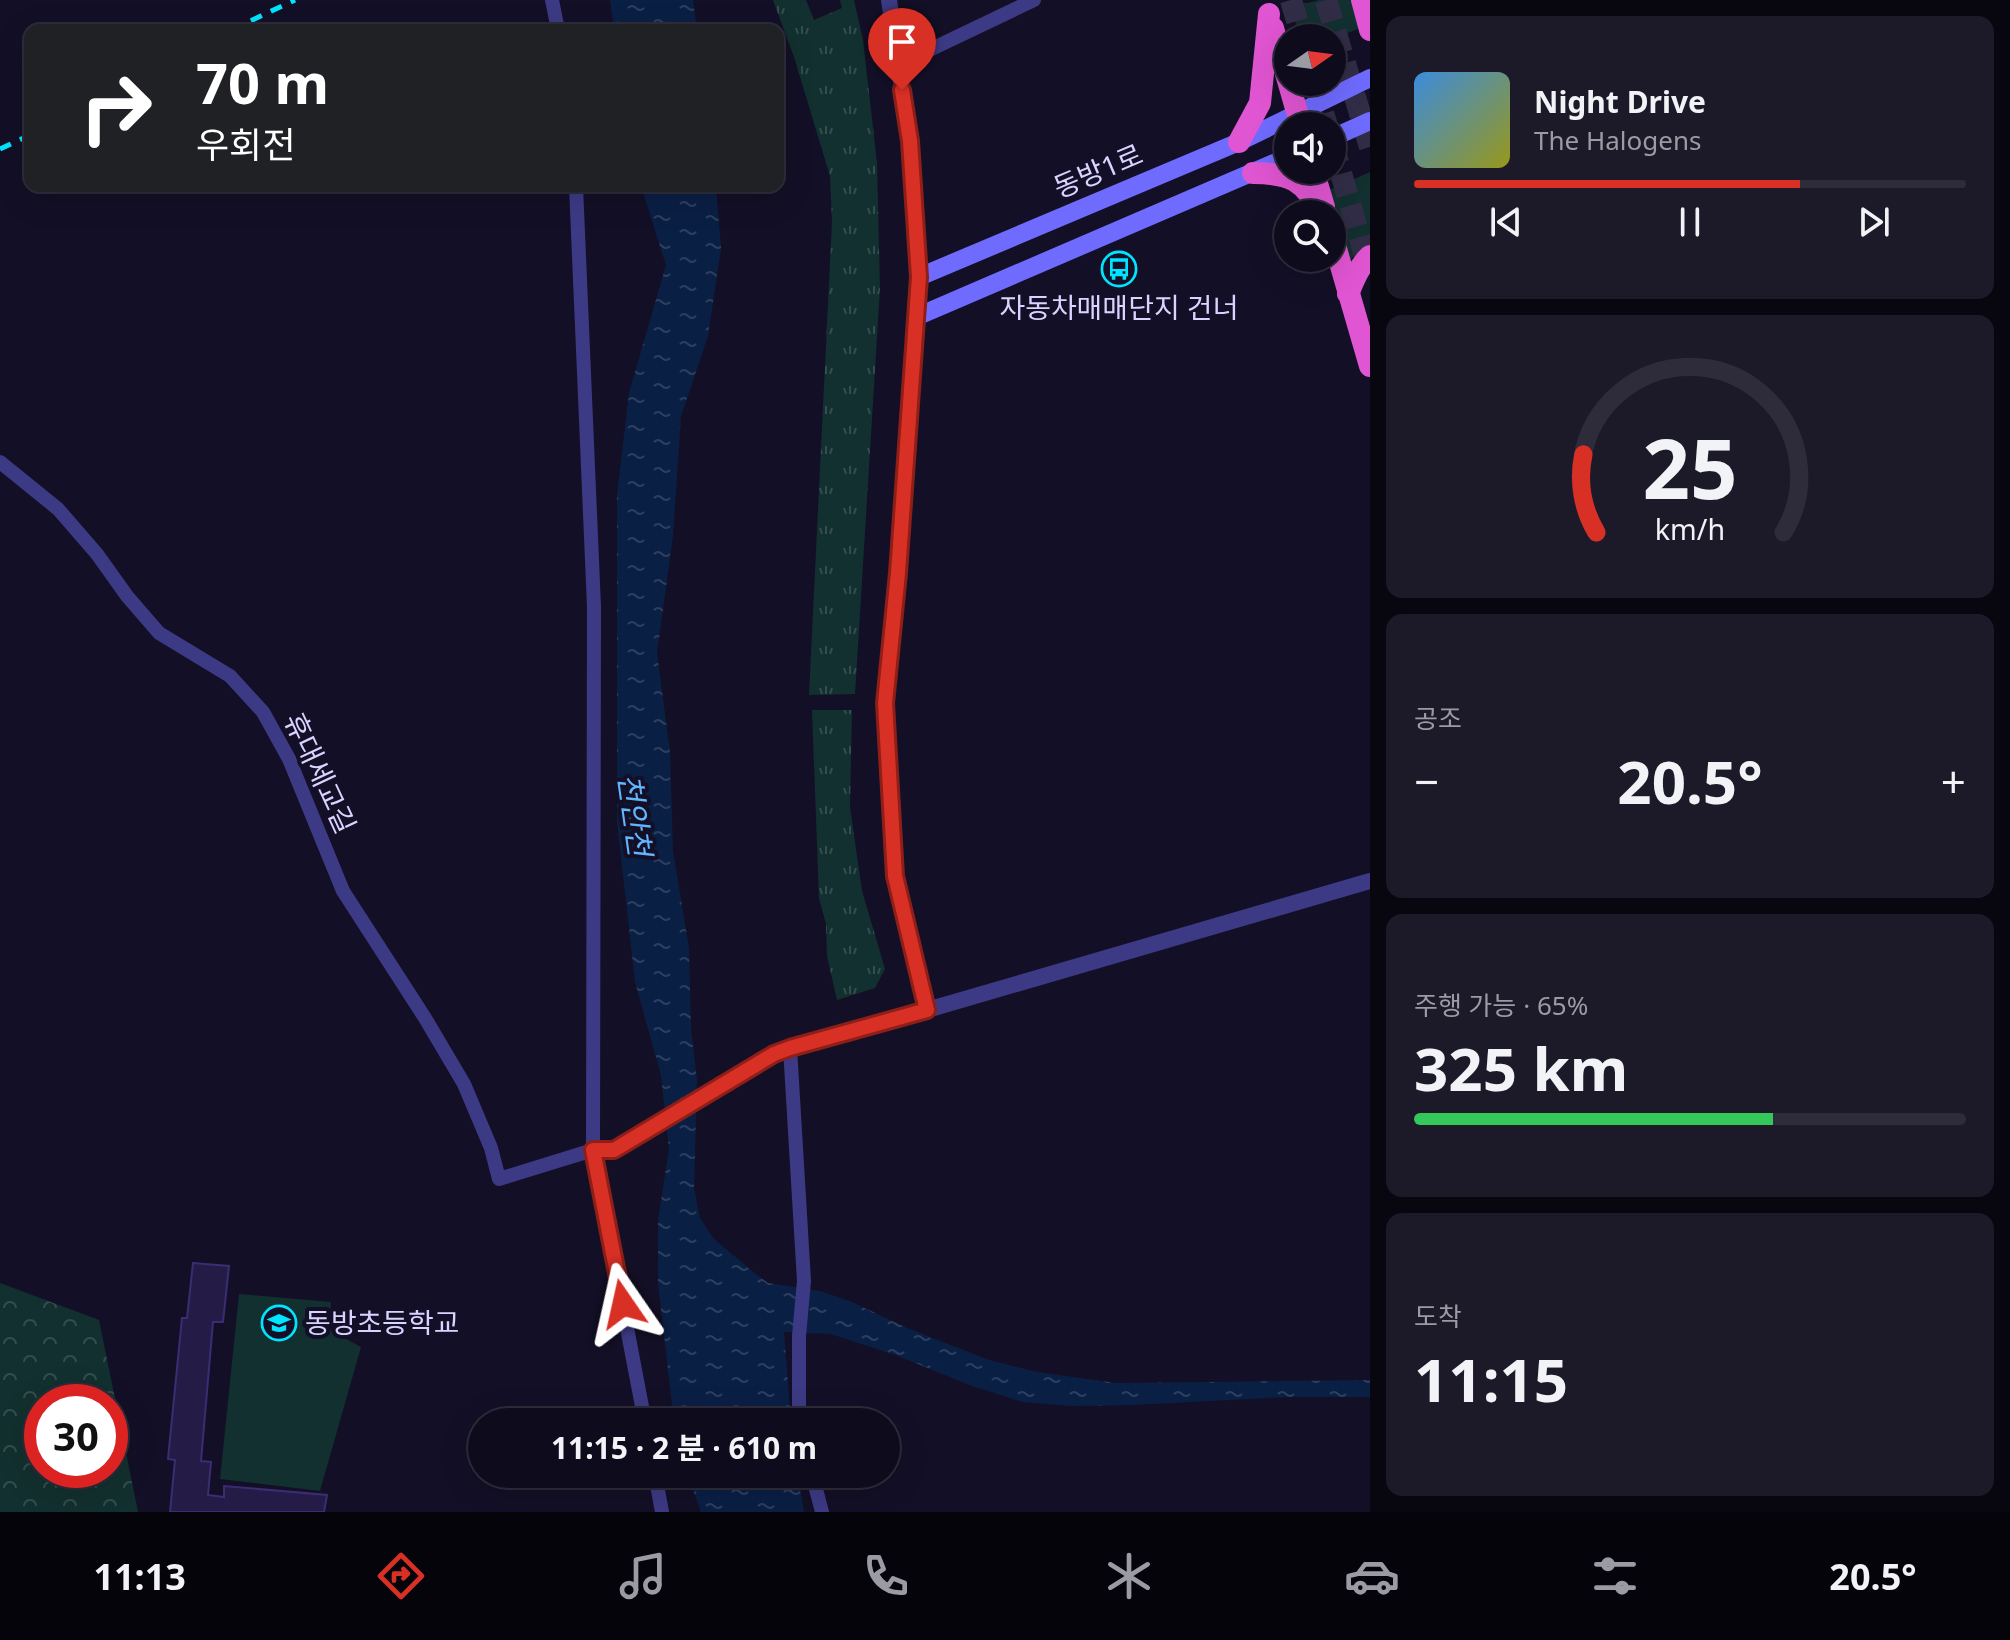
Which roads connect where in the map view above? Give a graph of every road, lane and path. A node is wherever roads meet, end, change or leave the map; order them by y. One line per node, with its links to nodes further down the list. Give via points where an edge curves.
1 (552, 0): 6 (street)
2 (889, 0): 8 (street)
3 (1034, 0): 8 (street)
4 (1362, 0): 7 (highway)
5 (1267, 7): 10 (highway); 15 (highway, via 1260,103)
6 (557, 24)
7 (1370, 30)
8 (898, 65): 22 (street, via 910,141)
9 (1370, 78): 11 (main road, 동방1로)
10 (1297, 112)
11 (1311, 112)
12 (1370, 121): 14 (main road)
13 (1274, 129): 15 (main road, 동방1로)
14 (1346, 132)
15 (1239, 142): 22 (main road, 동방1로)
16 (1274, 163): 17 (main road)
17 (1253, 173): 19 (highway, via 1296,179); 24 (main road)
18 (576, 192): 30 (street, via 594,607)
19 (1312, 200)
20 (1370, 256): 23 (highway)
21 (1342, 272): 23 (highway)
22 (919, 277): 24 (street)
23 (1348, 294): 25 (highway)
24 (916, 317): 28 (street, via 885,703 895,876)
25 (1370, 366)
26 (0, 462): 30 (street, 휴대세교길, via 58,509 159,633 230,676 263,712 289,759 343,891 464,1084 499,1179)
27 (1370, 881): 28 (street)
28 (927, 1010): 29 (street)
29 (782, 1051): 30 (street, via 614,1150); 32 (street, via 804,1281)
30 (593, 1150): 31 (street)
31 (642, 1408)
32 (799, 1408)
33 (658, 1488): 35 (street)
34 (816, 1488): 36 (street)
35 (662, 1512)
36 (822, 1512)

